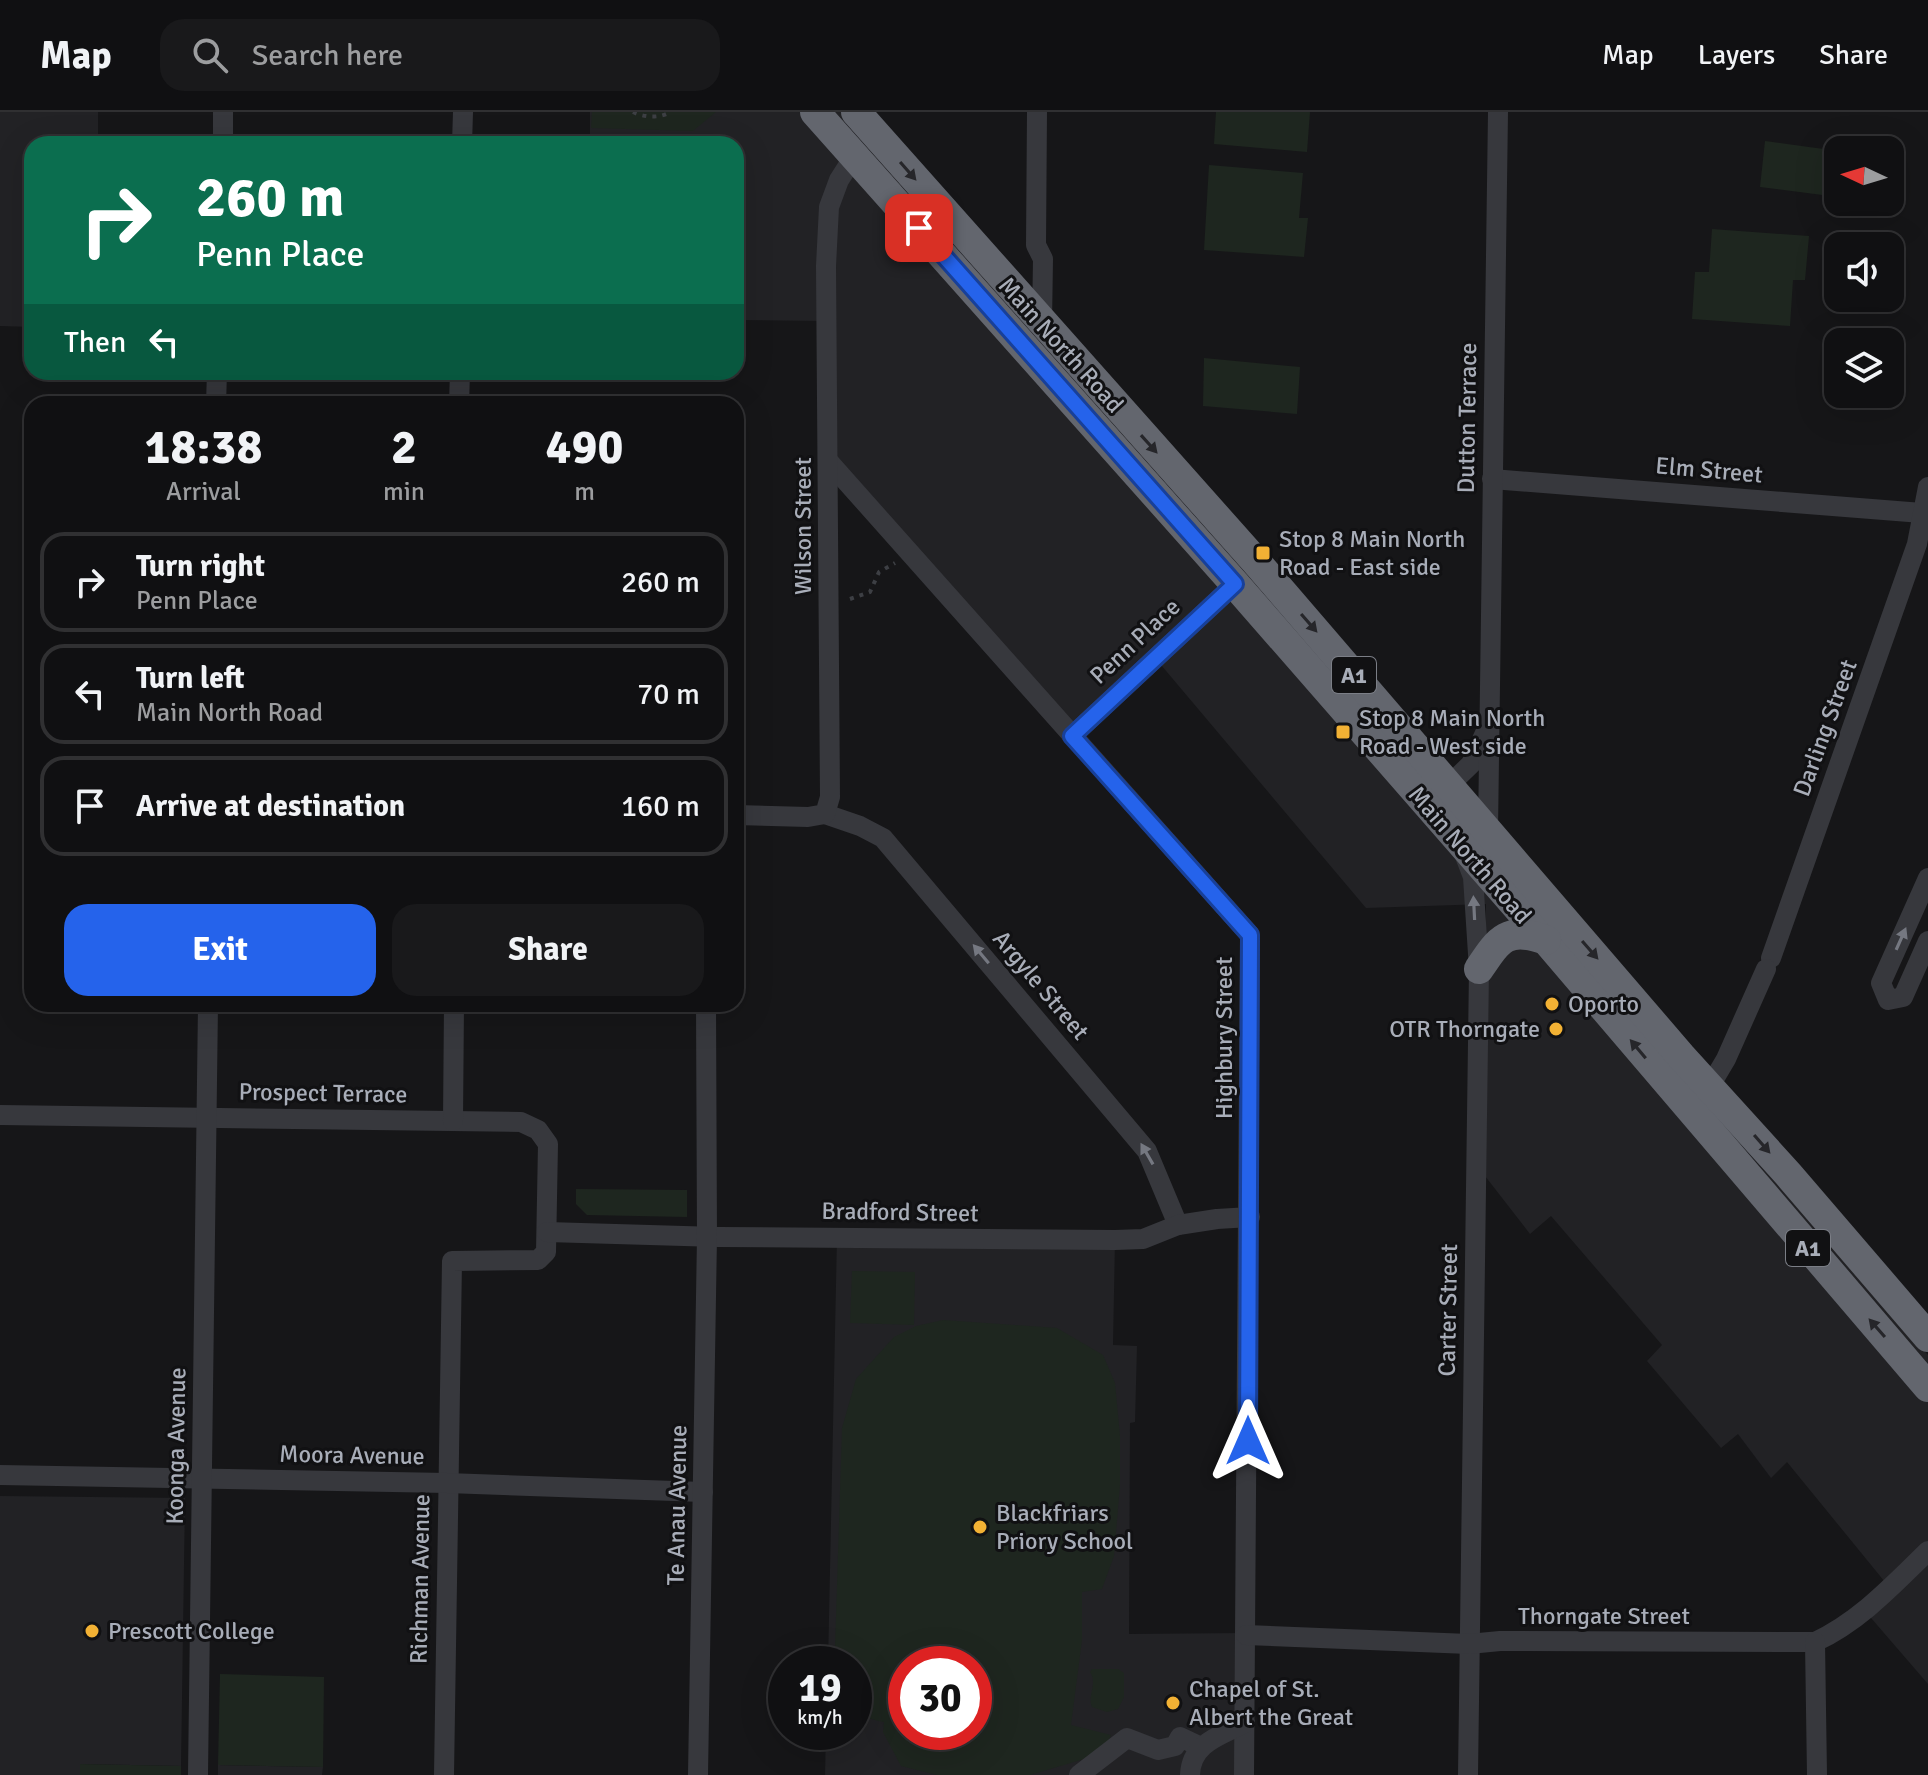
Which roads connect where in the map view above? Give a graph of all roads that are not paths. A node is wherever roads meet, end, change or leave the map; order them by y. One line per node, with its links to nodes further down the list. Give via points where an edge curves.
1 (223, 112): 7 (street)
2 (463, 112): 8 (street)
3 (815, 112): 9 (highway, Main North Road / A1)
4 (856, 112): 10 (highway, Main North Road / A1, one-way to 10)
5 (1037, 112): 10 (street, via 1036,245 1043,259)
6 (1498, 112): 12 (street, Dutton Terrace)
7 (223, 136)
8 (462, 136)
9 (855, 155): 11 (street, Wilson Street, via 829,207); 16 (highway, Main North Road / A1)
10 (1042, 323): 15 (highway, Main North Road / A1, one-way to 15)
11 (829, 462): 18 (street, Highbury Street); 21 (street, Wilson Street, via 830,797)
12 (1492, 479): 14 (street, Elm Street); 17 (street, Dutton Terrace)
13 (1928, 487): 14 (street, Darling Street)
14 (1922, 513): 32 (street, Darling Street, via 1917,544 1768,964)
15 (1258, 564): 16 (highway); 19 (highway, Main North Road / A1, one-way to 19)
16 (1235, 584): 18 (street, Penn Place); 20 (highway, Main North Road / A1)
17 (1490, 724): 19 (street, Dutton Terrace, via 1471,764); 23 (street, Dutton Terrace)
18 (1072, 736): 37 (street, Highbury Street, via 1250,935)
19 (1450, 785): 20 (street, Dutton Terrace); 23 (highway, Main North Road / A1)
20 (1427, 806): 24 (highway, Main North Road / A1)
21 (825, 814): 22 (street); 38 (street, Argyle Street, one-way to 21, via 1147,1151 883,838)
22 (744, 815)
23 (1488, 830): 32 (highway, Main North Road / A1, one-way to 32)
24 (1463, 848): 26 (highway, Main North Road / A1); 28 (street, Carter Street, one-way to 24, via 1473,877)
25 (1928, 878): 27 (street, one-way to 25, via 1903,997 1888,1000 1881,983)
26 (1546, 940): 28 (highway, via 1527,933 1507,936); 33 (highway, Main North Road / A1, one-way to 26)
27 (1928, 941)
28 (1479, 969): 50 (street, Carter Street)
29 (208, 1012): 35 (street, Koonga Avenue)
30 (454, 1012): 36 (street)
31 (706, 1012): 40 (street)
32 (1710, 1086): 33 (highway); 41 (highway, Main North Road / A1, one-way to 41)
33 (1689, 1108): 42 (highway, Main North Road / A1, one-way to 33)
34 (0, 1115): 35 (street, Prospect Terrace)
35 (207, 1118): 36 (street, Prospect Terrace); 44 (street, Koonga Avenue)
36 (453, 1121): 39 (street, Prospect Terrace, via 521,1122 538,1130 548,1144)
37 (1250, 1217): 38 (street, Bradford Street); 48 (street, Highbury Street)
38 (1178, 1225): 40 (street, Bradford Street, via 1143,1239 1115,1240)
39 (547, 1232): 40 (street, Bradford Street); 45 (street, Richman Avenue, via 546,1252 538,1260 452,1261)
40 (707, 1237): 46 (street, Te Anau Avenue)
41 (1928, 1337)
42 (1928, 1387)
43 (0, 1475): 44 (street, Moora Avenue)
44 (202, 1479): 45 (street, Moora Avenue); 53 (street, Koonga Avenue)
45 (447, 1483): 46 (street, Moora Avenue); 54 (street, Richman Avenue)
46 (703, 1492): 55 (street, Te Anau Avenue)
47 (1928, 1551): 49 (street, Thorngate Street, via 1865,1611)
48 (1246, 1635): 50 (street, Thorngate Street); 51 (street, Highbury Street)
49 (1815, 1642): 50 (street, Thorngate Street); 60 (street)
50 (1469, 1644): 59 (street, Carter Street)
51 (1245, 1723): 52 (street); 58 (street, Highbury Street)
52 (1199, 1746): 56 (street, via 1180,1737 1175,1746 1158,1750 1127,1738); 57 (street)
53 (198, 1775)
54 (444, 1775)
55 (698, 1775)
56 (1079, 1775)
57 (1190, 1775)
58 (1244, 1775)
59 (1468, 1775)
60 (1817, 1775)

